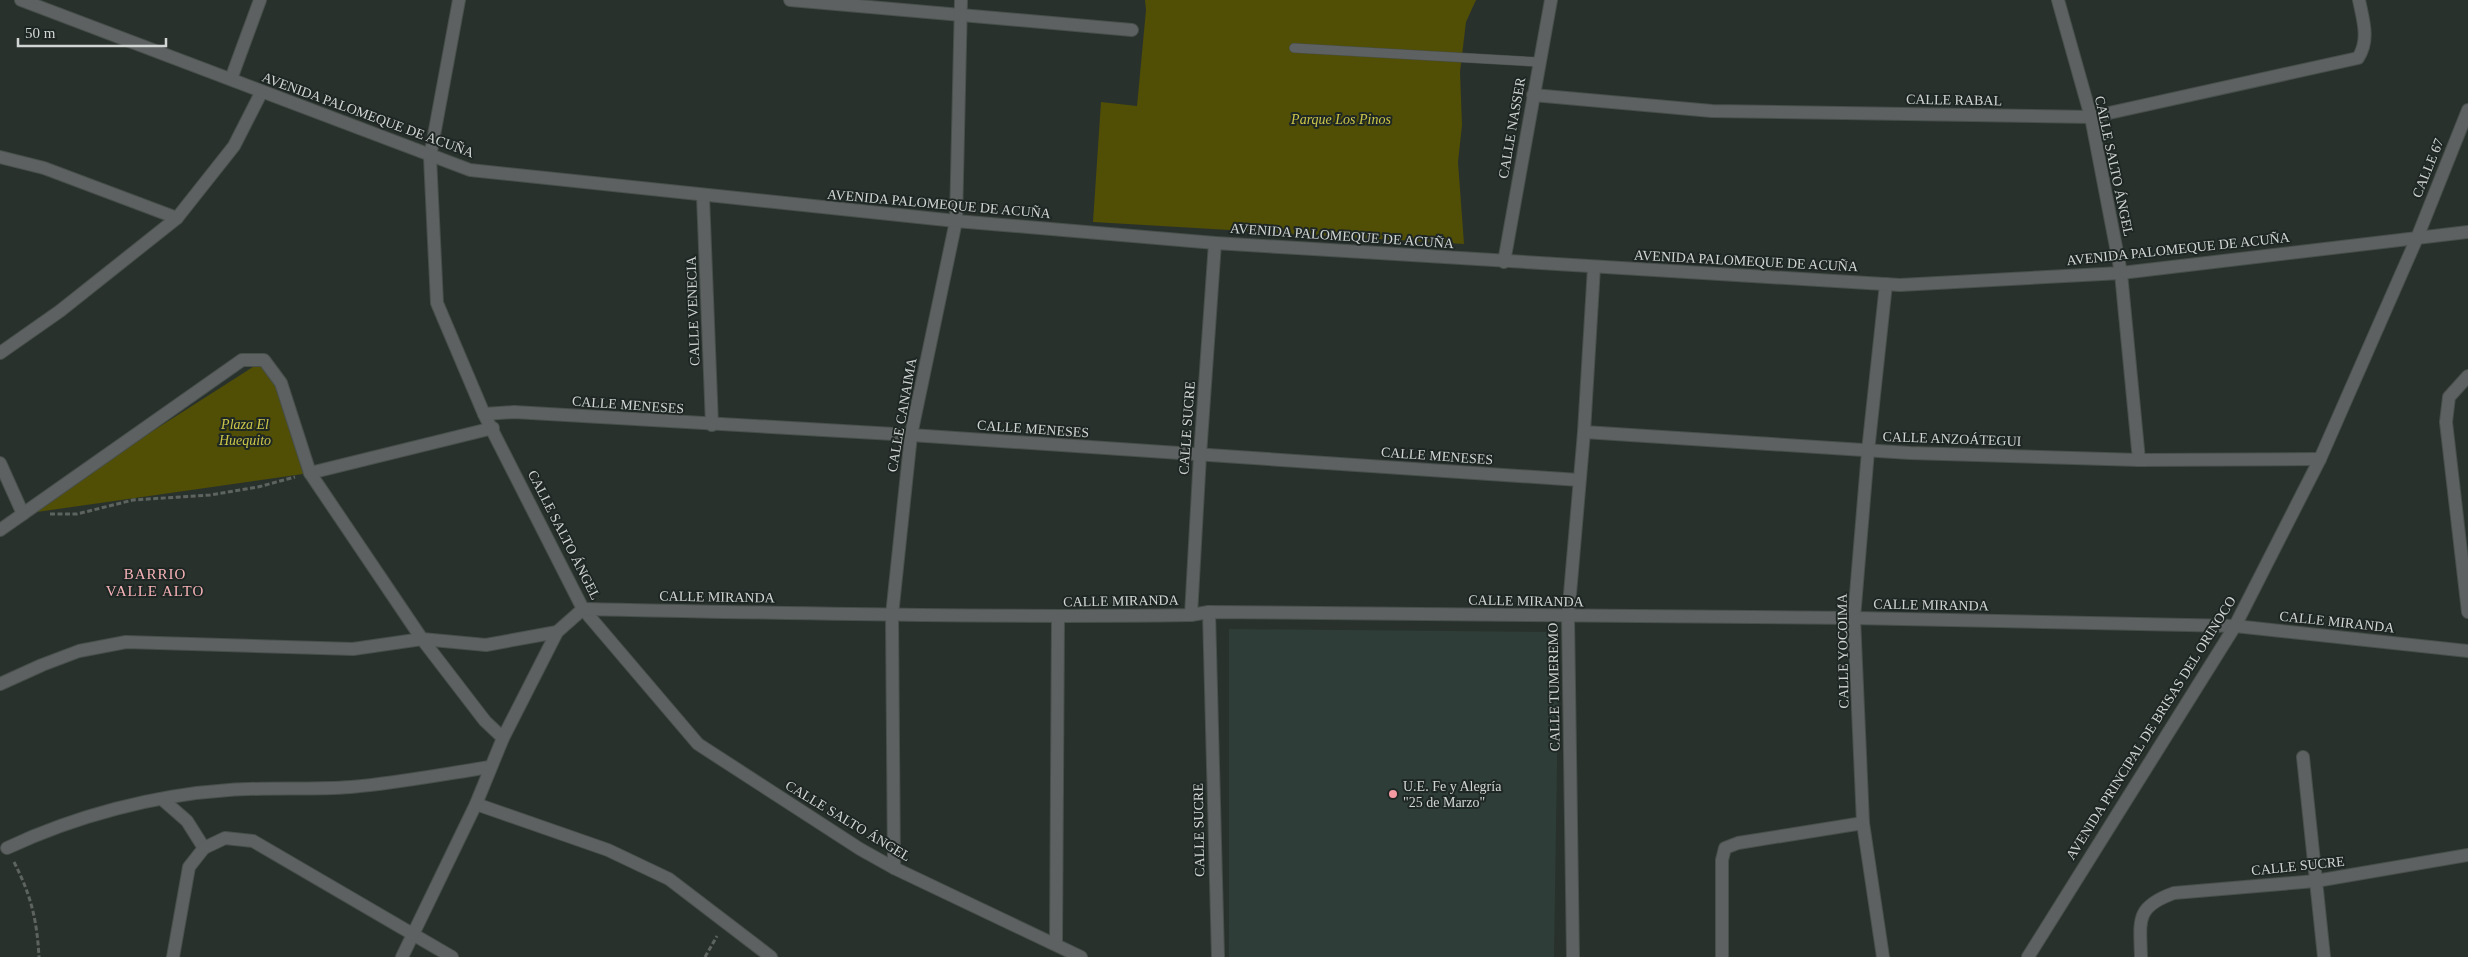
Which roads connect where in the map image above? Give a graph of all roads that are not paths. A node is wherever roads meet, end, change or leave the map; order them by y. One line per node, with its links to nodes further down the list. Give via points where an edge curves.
1 (21, 0): 9 (street, AVENIDA PALOMEQUE DE ACUÑA)
2 (260, 0): 14 (street)
3 (459, 0): 20 (street, CALLE SALTO ÁNGEL)
4 (790, 0): 10 (street)
5 (961, 0): 10 (street, CALLE CANAIMA)
6 (1551, 0): 13 (street, CALLE NASSER)
7 (2058, 0): 18 (street, CALLE SALTO ÁNGEL)
8 (2360, 0): 18 (street, CALLE RABAL, via 2366,39 2358,58)
9 (46, 4): 14 (street, AVENIDA PALOMEQUE DE ACUÑA)
10 (960, 15): 11 (street); 23 (street, CALLE CANAIMA)
11 (1132, 30)
12 (1294, 48): 13 (lane)
13 (1539, 62): 16 (street, CALLE NASSER)
14 (231, 79): 15 (street, AVENIDA PALOMEQUE DE ACUÑA)
15 (261, 93): 20 (street, AVENIDA PALOMEQUE DE ACUÑA); 22 (street, via 234,146)
16 (1533, 95): 18 (street, CALLE RABAL, via 1712,112); 27 (street, CALLE NASSER)
17 (2468, 110): 25 (street, CALLE 67)
18 (2091, 117): 29 (street, CALLE SALTO ÁNGEL)
19 (0, 157): 22 (street, via 44,168)
20 (430, 157): 21 (street, AVENIDA PALOMEQUE DE ACUÑA, via 470,170); 33 (street, CALLE SALTO ÁNGEL, via 437,303)
21 (703, 196): 23 (street, AVENIDA PALOMEQUE DE ACUÑA); 34 (street, CALLE VENECIA)
22 (178, 218): 31 (street, via 60,311)
23 (956, 221): 26 (street, AVENIDA PALOMEQUE DE ACUÑA); 37 (street, CALLE CANAIMA)
24 (2468, 232): 25 (street, AVENIDA PALOMEQUE DE ACUÑA)
25 (2417, 238): 29 (street, AVENIDA PALOMEQUE DE ACUÑA); 40 (street, AVENIDA PRINCIPAL DE BRISAS DEL ORINOCO)
26 (1215, 243): 27 (street, AVENIDA PALOMEQUE DE ACUÑA); 39 (street, CALLE SUCRE)
27 (1504, 262): 28 (street, AVENIDA PALOMEQUE DE ACUÑA)
28 (1594, 267): 30 (street, AVENIDA PALOMEQUE DE ACUÑA); 36 (street, CALLE TUMEREMO)
29 (2121, 273): 30 (street, AVENIDA PALOMEQUE DE ACUÑA); 41 (street, CALLE SALTO ÁNGEL)
30 (1886, 284): 38 (street, CALLE YOCOIMA)
31 (0, 353)
32 (2468, 376): 49 (street, via 2449,397 2446,422)
33 (484, 414): 34 (street, CALLE MENESES, via 514,412); 35 (street, CALLE SALTO ÁNGEL)
34 (712, 425): 37 (street, CALLE MENESES)
35 (493, 428): 43 (street); 47 (street, CALLE SALTO ÁNGEL)
36 (1584, 432): 38 (street, CALLE ANZOÁTEGUI); 44 (street, CALLE TUMEREMO)
37 (911, 436): 39 (street, CALLE MENESES); 50 (street, CALLE CANAIMA)
38 (1868, 451): 41 (street, CALLE ANZOÁTEGUI); 54 (street, CALLE YOCOIMA)
39 (1200, 455): 44 (street, CALLE MENESES); 51 (street, CALLE SUCRE)
40 (2320, 459): 41 (street, CALLE ANZOÁTEGUI); 55 (street, AVENIDA PRINCIPAL DE BRISAS DEL ORINOCO)
41 (2139, 460)
42 (0, 463): 45 (street)
43 (310, 473): 45 (street, via 281,383 264,360 242,360); 57 (street)
44 (1579, 480): 53 (street, CALLE TUMEREMO)
45 (23, 514): 46 (street)
46 (0, 530)
47 (583, 609): 50 (street, CALLE MIRANDA); 56 (street); 69 (street, CALLE SALTO ÁNGEL, via 698,744)
48 (1209, 612): 51 (street, CALLE MIRANDA); 53 (street, CALLE MIRANDA); 78 (street, CALLE SUCRE)
49 (2468, 612)
50 (892, 615): 52 (street, CALLE MIRANDA); 69 (street, CALLE CANAIMA)
51 (1191, 615): 52 (street, CALLE MIRANDA)
52 (1058, 617): 72 (street)
53 (1568, 617): 54 (street, CALLE MIRANDA); 79 (street, CALLE TUMEREMO)
54 (1854, 618): 55 (street, CALLE MIRANDA); 65 (street, CALLE YOCOIMA)
55 (2235, 626): 58 (street, CALLE MIRANDA); 82 (street, AVENIDA PRINCIPAL DE BRISAS DEL ORINOCO)
56 (556, 632): 57 (street, via 486,645); 60 (street)
57 (422, 639): 59 (street, via 353,649 126,642 79,651); 60 (street)
58 (2468, 651)
59 (0, 684)
60 (503, 738): 62 (street)
61 (2303, 757): 70 (street)
62 (490, 767): 63 (street, via 351,787 229,790); 64 (street)
63 (163, 800): 66 (street, via 100,812); 67 (street, via 187,821)
64 (476, 804): 71 (street); 76 (street, via 608,850 669,879)
65 (1863, 822): 80 (street, via 1738,843 1725,848 1722,860); 81 (street, CALLE YOCOIMA)
66 (7, 848)
67 (204, 848): 71 (street, via 225,838 253,841); 73 (street, via 189,866)
68 (2468, 855): 70 (street, CALLE SUCRE)
69 (894, 868): 72 (street, CALLE SALTO ÁNGEL)
70 (2316, 881): 83 (street, CALLE SUCRE, via 2174,893 2154,900 2140,919); 84 (street)
71 (414, 934): 74 (street); 75 (street)
72 (1056, 944): 77 (street, CALLE SALTO ÁNGEL)
73 (173, 957)
74 (402, 957)
75 (452, 957)
76 (771, 957)
77 (1081, 957)
78 (1218, 957)
79 (1573, 957)
80 (1722, 957)
81 (1883, 957)
82 (2028, 957)
83 (2141, 957)
84 (2324, 957)

